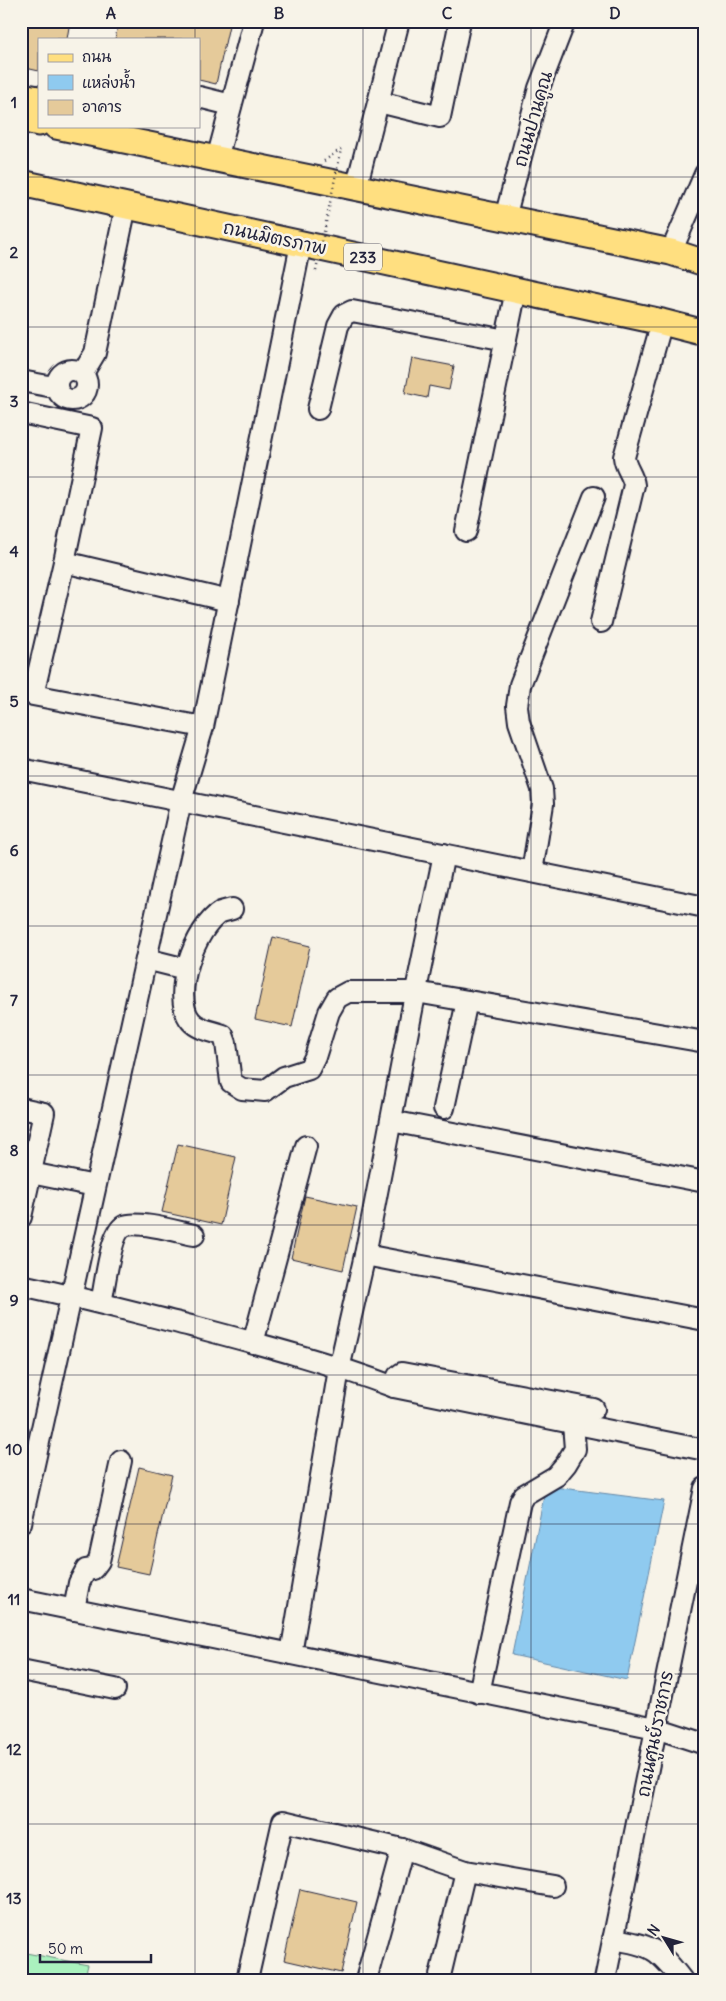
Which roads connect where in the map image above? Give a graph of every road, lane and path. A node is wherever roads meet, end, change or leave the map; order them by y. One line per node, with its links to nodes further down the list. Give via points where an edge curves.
1 (254, 21): 9 (street)
2 (399, 21): 8 (street)
3 (460, 21): 8 (street, via 440,116)
4 (565, 21): 20 (street, ถนนปานคูณ, via 538,88)
5 (21, 96): 7 (main road)
6 (200, 97): 9 (street)
7 (38, 99)
8 (378, 102): 18 (street)
9 (231, 105): 15 (street)
10 (21, 119): 11 (main road)
11 (38, 123)
12 (66, 128): 15 (main road)
13 (133, 128): 15 (main road)
14 (341, 149): 24 (path, bridge)
15 (218, 159): 18 (main road)
16 (705, 174): 22 (street)
17 (21, 183): 19 (main road, ถนนมิตรภาพ / 233)
18 (356, 188): 20 (main road)
19 (126, 206): 21 (main road, ถนนมิตรภาพ / 233); 29 (street, via 95,352 83,373 87,387 76,400 67,399 57,385)
20 (505, 218): 22 (main road)
21 (301, 244): 25 (main road, ถนนมิตรภาพ / 233); 35 (street)
22 (671, 252): 23 (main road)
23 (705, 263)
24 (316, 271)
25 (516, 290): 26 (main road, ถนนมิตรภาพ / 233); 28 (street)
26 (662, 322): 27 (main road, ถนนมิตรภาพ / 233); 36 (street, via 624,458 634,485)
27 (705, 333)
28 (506, 340): 30 (street, via 352,311 344,315 338,326); 33 (street)
29 (21, 381)
30 (318, 408)
31 (21, 413): 34 (street, via 92,428)
32 (594, 497): 41 (street, via 520,685 516,706 542,789 543,804)
33 (466, 531)
34 (64, 562): 35 (street); 37 (street, via 33,695)
35 (229, 601): 37 (street)
36 (602, 622)
37 (203, 727): 39 (street)
38 (21, 769): 39 (street)
39 (181, 801): 40 (street); 44 (street)
40 (444, 854): 41 (street); 46 (street)
41 (532, 872): 42 (street)
42 (705, 907)
43 (232, 909): 45 (street, via 221,912 201,934)
44 (146, 959): 45 (street); 55 (street)
45 (186, 969): 46 (street, via 183,1001 186,1014 200,1029 223,1035 231,1082 242,1089 254,1091 265,1091 284,1077 308,1069 317,1052 328,1012 338,998 348,992)
46 (416, 992): 47 (street); 51 (street)
47 (468, 1001): 48 (street); 50 (street)
48 (705, 1042)
49 (21, 1108): 53 (street, via 44,1113)
50 (444, 1108)
51 (391, 1121): 54 (street); 58 (street)
52 (306, 1146): 63 (street)
53 (26, 1172): 55 (street); 56 (street)
54 (705, 1182)
55 (95, 1186): 60 (street)
56 (21, 1217)
57 (194, 1235): 61 (street, via 148,1225 123,1226 114,1240)
58 (365, 1255): 62 (street); 64 (street)
59 (21, 1285): 60 (street)
60 (73, 1296): 61 (street); 71 (street)
61 (101, 1303): 63 (street)
62 (705, 1320)
63 (253, 1342): 64 (street)
64 (339, 1370): 65 (street); 74 (street)
65 (394, 1387): 66 (street, via 402,1373); 67 (street)
66 (594, 1409)
67 (573, 1424): 68 (street); 77 (street, via 575,1449 566,1464 556,1476 524,1495 520,1502)
68 (705, 1450)
69 (121, 1461): 73 (street, via 99,1561 81,1577)
70 (705, 1488): 78 (street, ถนนศูนย์ราชการ)
71 (21, 1523)
72 (21, 1599): 73 (street)
73 (74, 1610): 74 (street)
74 (292, 1654): 77 (street)
75 (21, 1670): 76 (street)
76 (115, 1689)
77 (479, 1692): 78 (street)
78 (656, 1728): 79 (street); 83 (street, ถนนศูนย์ราชการ)
79 (705, 1744)
80 (402, 1849): 81 (street); 84 (street, via 283,1821); 85 (street)
81 (464, 1871): 82 (street); 86 (street)
82 (553, 1886)
83 (613, 1939): 87 (street, ถนนศูนย์ราชการ); 88 (street, via 656,1950)
84 (247, 1980)
85 (366, 1980)
86 (439, 1980)
87 (605, 1980)
88 (682, 1980)

